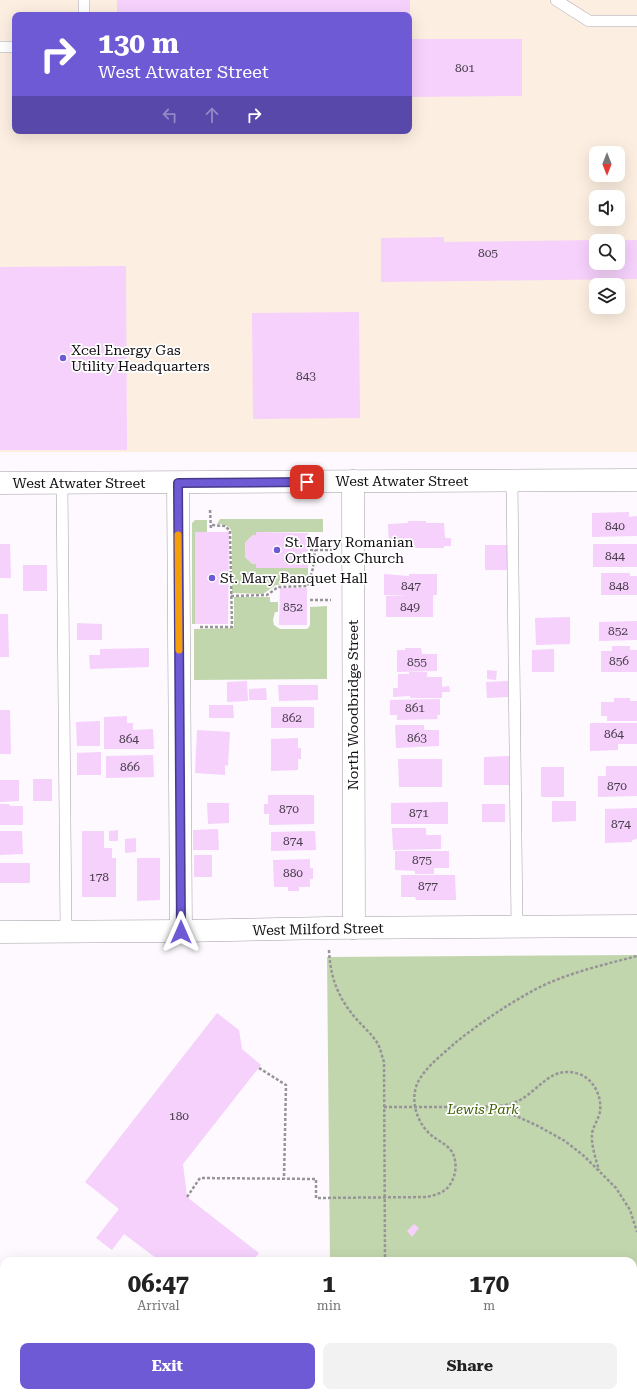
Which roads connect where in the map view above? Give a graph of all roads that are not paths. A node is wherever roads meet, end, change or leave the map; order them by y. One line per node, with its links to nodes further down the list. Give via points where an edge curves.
1 (84, 0): 3 (lane)
2 (556, 0): 4 (lane, via 589,20)
3 (84, 12)
4 (637, 21)
5 (0, 47): 6 (lane)
6 (12, 48)
7 (637, 480): 9 (street, West Atwater Street)
8 (353, 481): 9 (street, West Atwater Street); 12 (street, West Atwater Street); 15 (street, North Woodbridge Street)
9 (512, 481): 14 (lane)
10 (0, 483): 11 (street, West Atwater Street)
11 (62, 483): 12 (street, West Atwater Street); 17 (lane)
12 (178, 483): 18 (street)
13 (637, 926): 14 (street, West Milford Street)
14 (517, 927): 15 (street, West Milford Street)
15 (354, 928): 18 (street, West Milford Street)
16 (0, 932): 17 (street, West Milford Street)
17 (66, 932): 18 (street, West Milford Street)
18 (181, 932)

